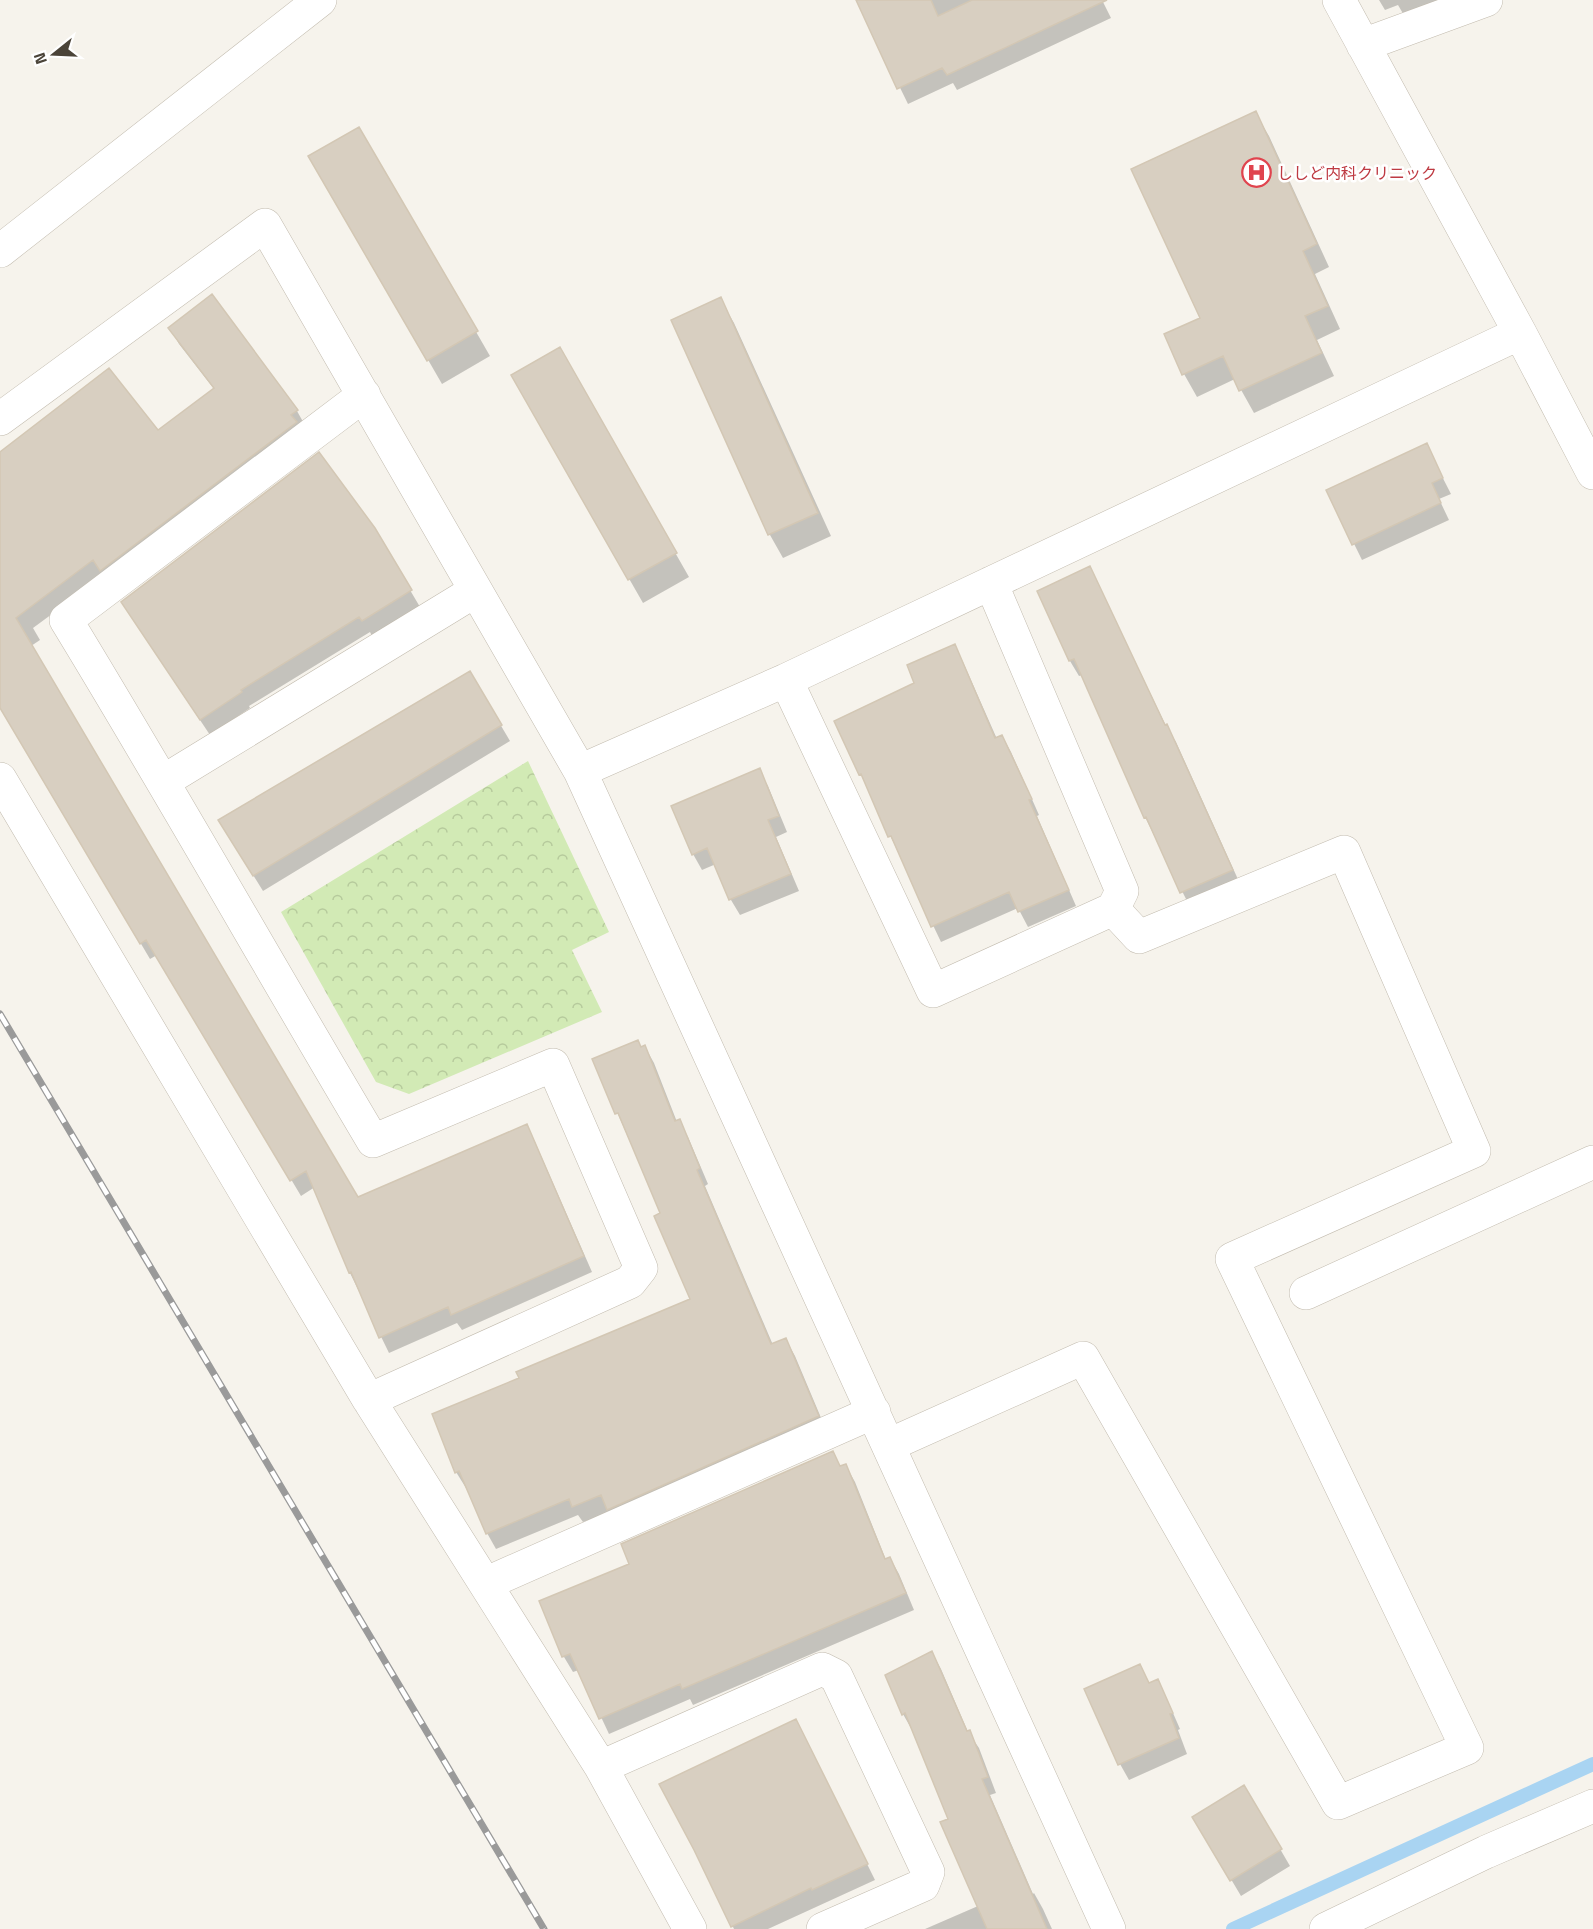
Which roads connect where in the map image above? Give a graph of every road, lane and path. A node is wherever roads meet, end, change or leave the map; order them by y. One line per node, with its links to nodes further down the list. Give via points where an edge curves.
1 (320, 0): 5 (street)
2 (1339, 0): 4 (street)
3 (1486, 0): 4 (street)
4 (1363, 45): 6 (street)
5 (0, 251)
6 (1520, 333): 9 (street); 10 (street)
7 (364, 395): 8 (street, via 265,225); 11 (street); 15 (street, via 66,620)
8 (0, 419)
9 (1593, 473)
10 (991, 583): 12 (street); 16 (street, via 1122,891)
11 (475, 591): 13 (street); 15 (street)
12 (786, 680): 13 (street); 16 (street, via 933,991)
13 (580, 771): 20 (street)
14 (0, 778): 19 (street)
15 (164, 781): 19 (street, via 373,1141 553,1065 641,1268 630,1282)
16 (1113, 909): 21 (street, via 1139,937 1344,852 1474,1151 1232,1259 1467,1748 1338,1803 1083,1358)
17 (1593, 1162): 18 (street)
18 (1306, 1293)
19 (369, 1400): 22 (street)
20 (874, 1412): 21 (street); 22 (street)
21 (889, 1445): 27 (street)
22 (487, 1583): 23 (street)
23 (601, 1767): 25 (street); 26 (street, via 822,1669 836,1676 928,1872 922,1885)
24 (1593, 1806): 28 (street)
25 (690, 1929)
26 (823, 1929)
27 (1109, 1929)
28 (1326, 1929)

